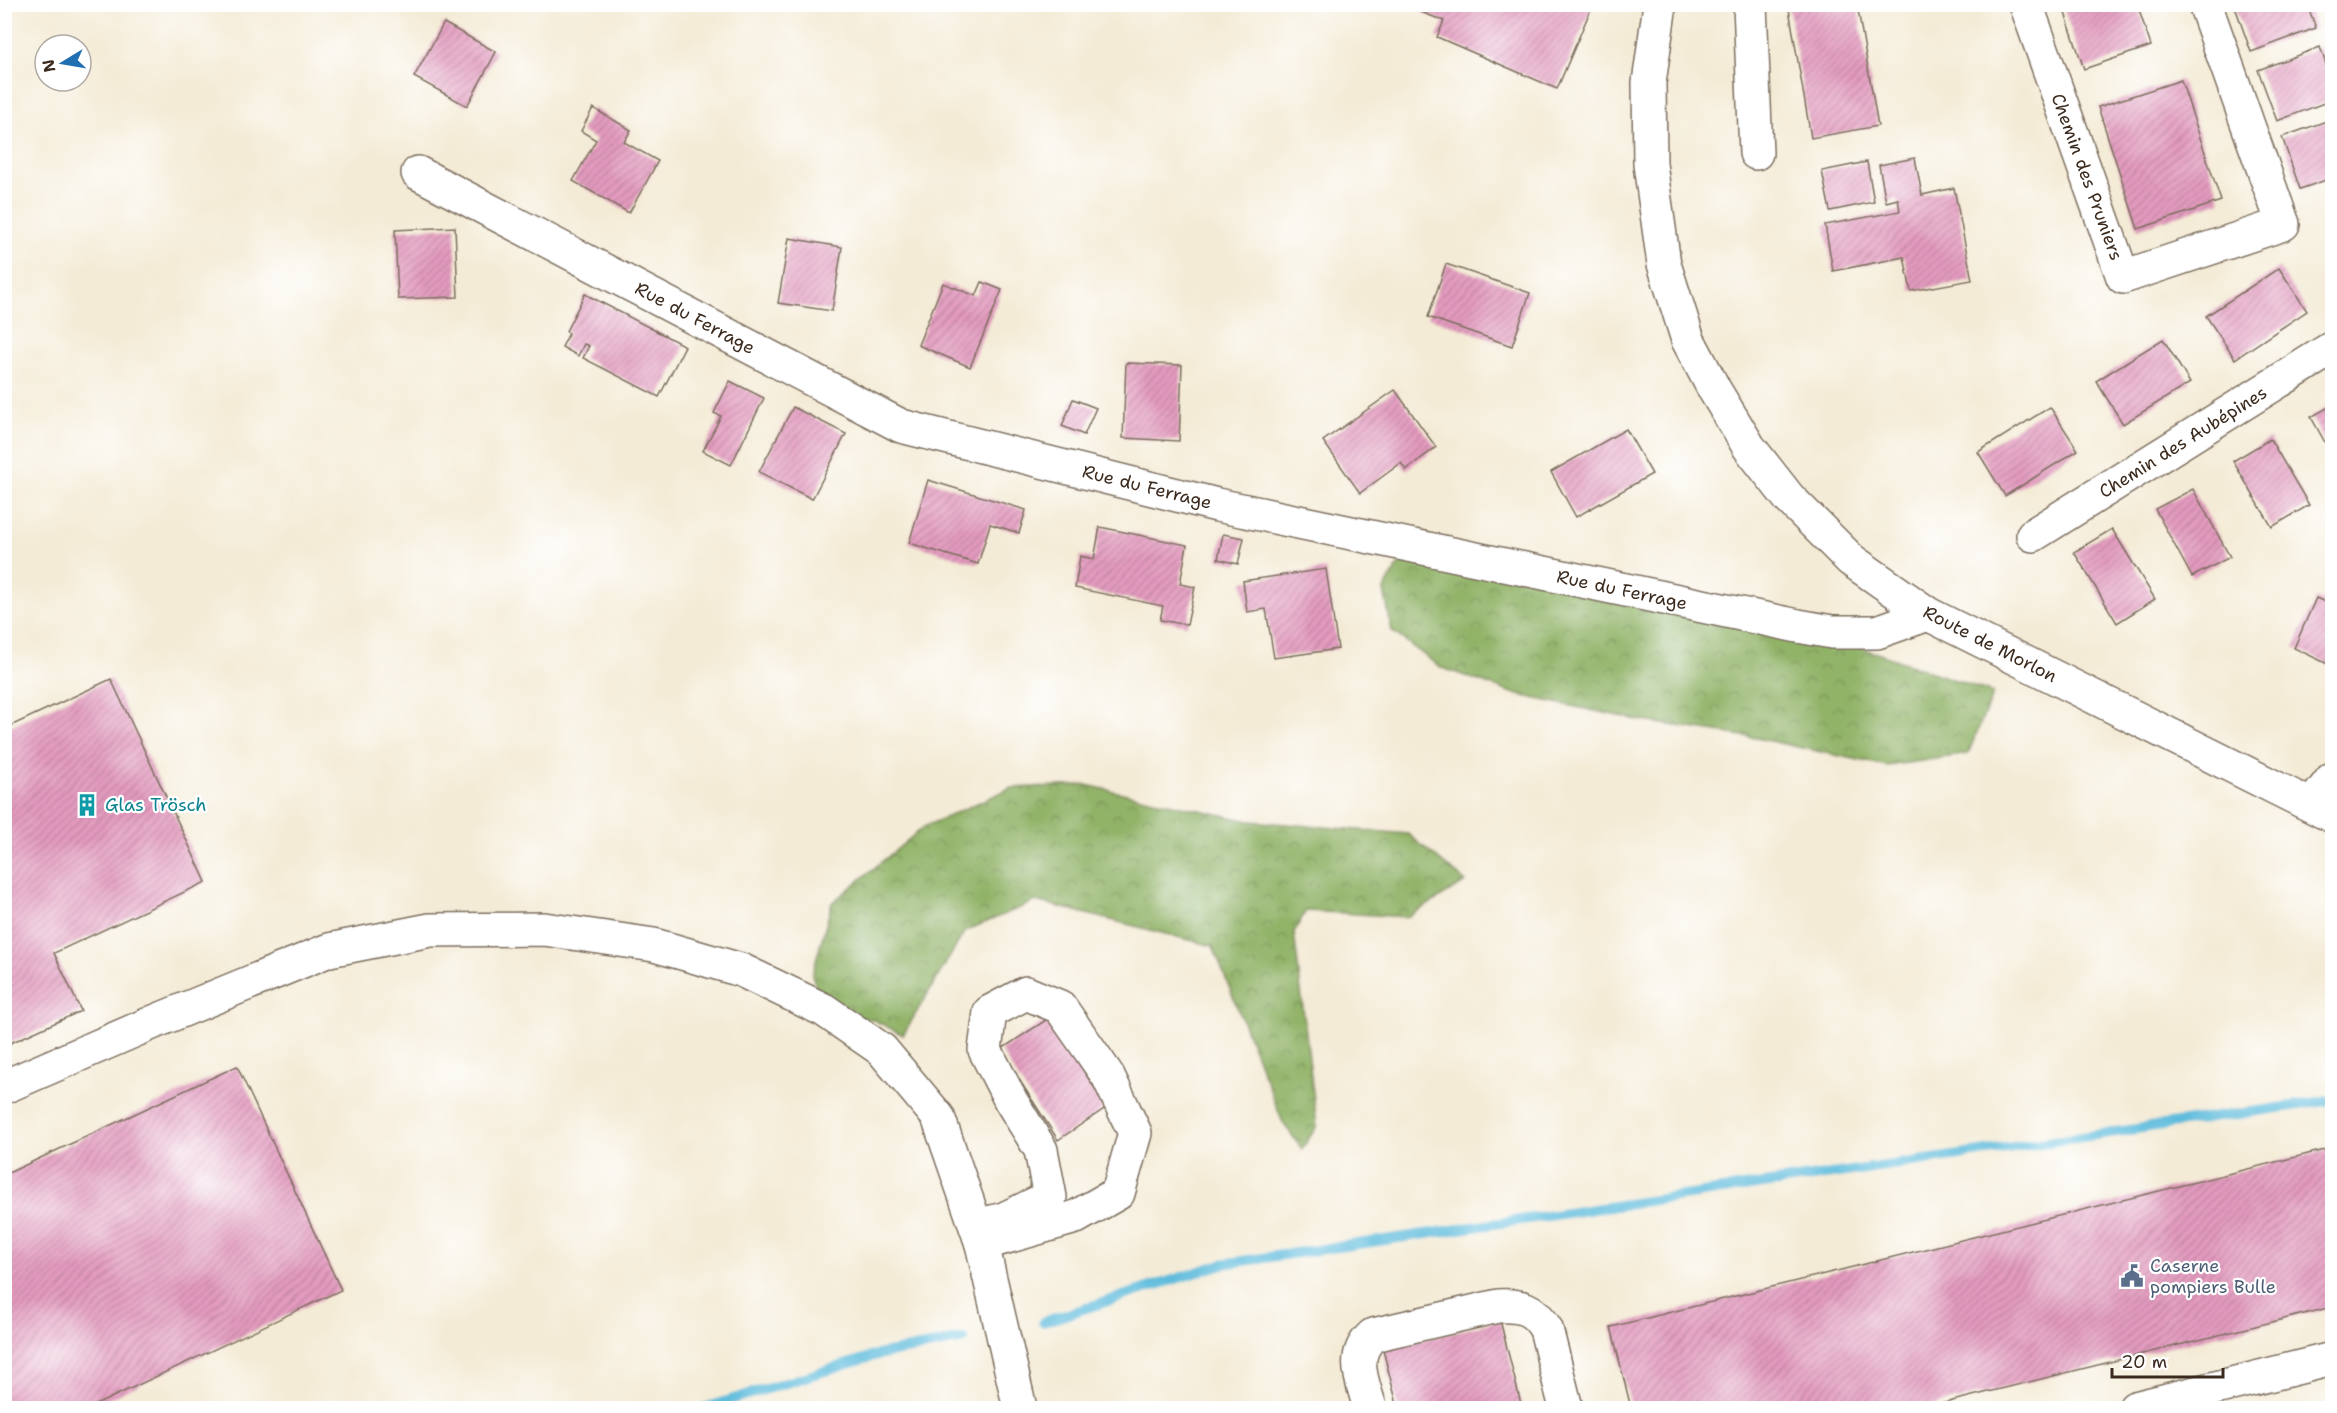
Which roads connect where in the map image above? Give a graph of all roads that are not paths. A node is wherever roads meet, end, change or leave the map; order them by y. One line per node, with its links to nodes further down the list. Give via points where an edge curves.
1 (1660, 4): 9 (street, Route de Morlon, via 1648,82 1650,164 1664,264 1688,340 1749,447 1789,498 1851,560)
2 (1750, 4): 5 (street)
3 (2026, 4): 4 (street, Chemin des Pruniers, via 2123,277 2283,224)
4 (2205, 4)
5 (1756, 153)
6 (418, 172): 9 (street, Rue du Ferrage, via 901,426 1217,505 1798,627 1876,632)
7 (2332, 348): 8 (street, Chemin des Aubépines)
8 (2033, 535)
9 (1928, 614): 10 (street, Route de Morlon)
10 (2326, 800)
11 (4, 1087): 12 (street, via 329,950 430,930 544,930 654,945 741,970 824,1010 882,1050 938,1117)
12 (979, 1235): 12 (street, via 1076,1217 1118,1193 1135,1133 1108,1076 1060,1007 1026,993 990,1012 985,1050 1041,1150 1050,1197); 14 (street)
13 (2332, 1359): 17 (street)
14 (1020, 1408)
15 (1370, 1408): 16 (street, via 1359,1354 1362,1344 1373,1335 1498,1306 1519,1305 1530,1309 1546,1329)
16 (1566, 1408)
17 (2135, 1408)

